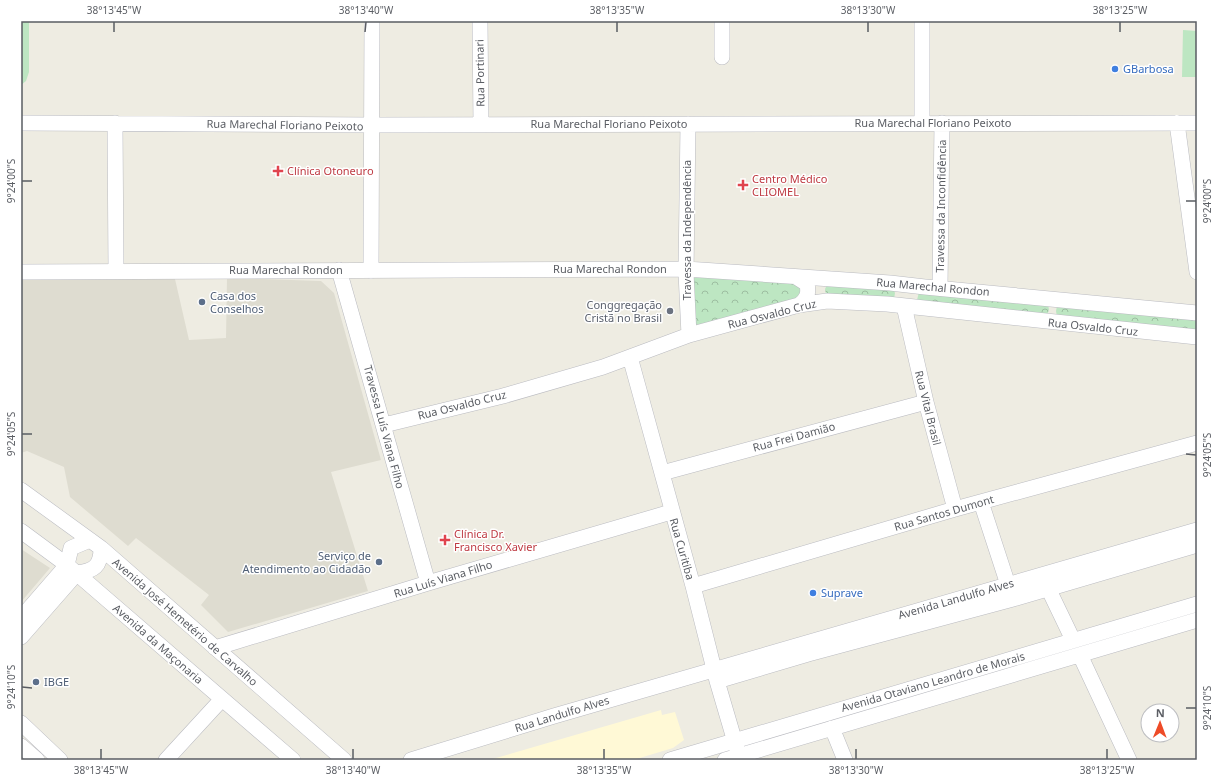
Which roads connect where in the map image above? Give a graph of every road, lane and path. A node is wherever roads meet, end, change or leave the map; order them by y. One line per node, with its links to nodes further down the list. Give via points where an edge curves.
1 (372, 21): 14 (street)
2 (480, 21): 13 (street, Rua Portinari)
3 (722, 21): 5 (street)
4 (922, 21): 8 (street)
5 (722, 57)
6 (21, 123): 7 (street, Rua Marechal Floriano Peixoto)
7 (115, 123): 14 (street, Rua Marechal Floriano Peixoto); 17 (street)
8 (922, 123): 9 (street, Rua Marechal Floriano Peixoto); 12 (street, Rua Marechal Floriano Peixoto)
9 (942, 123): 10 (street, Rua Marechal Floriano Peixoto); 24 (street, Travessa da Inconfidência)
10 (1177, 123): 11 (street, Rua Marechal Floriano Peixoto); 20 (street)
11 (1197, 123)
12 (688, 124): 13 (street, Rua Marechal Floriano Peixoto); 15 (street, Travessa da Independência)
13 (481, 125): 14 (street, Rua Marechal Floriano Peixoto)
14 (372, 126): 18 (street)
15 (686, 269): 18 (street, Rua Marechal Rondon); 21 (street, Rua Marechal Rondon); 35 (street, Travessa da Independência)
16 (339, 270): 17 (street, Rua Marechal Rondon); 18 (street, Rua Marechal Rondon); 39 (street, Travessa Luís Viana Filho)
17 (116, 271): 19 (street, Rua Marechal Rondon)
18 (370, 271)
19 (21, 272)
20 (1197, 272)
21 (796, 277): 22 (street, Rua Marechal Rondon); 29 (street, via 807,284 809,292 805,301)
22 (827, 279): 23 (street, Rua Marechal Rondon); 27 (street, via 822,289)
23 (890, 282): 24 (street, Rua Marechal Rondon); 28 (street, via 896,286 899,293 892,304)
24 (932, 288): 25 (street, Rua Marechal Rondon); 31 (street, Travessa da Inconfidência, via 922,288 918,293 918,300)
25 (1039, 297): 26 (street, Rua Marechal Rondon); 33 (street, via 1050,307 1048,316)
26 (1069, 300): 32 (street, Rua Marechal Rondon); 34 (street, via 1057,306 1056,314 1059,320)
27 (827, 301): 28 (street, Rua Osvaldo Cruz); 29 (street, Rua Osvaldo Cruz)
28 (887, 304): 30 (street, Rua Osvaldo Cruz)
29 (799, 305): 35 (street, Rua Osvaldo Cruz)
30 (904, 306): 31 (street, Rua Osvaldo Cruz); 38 (street, Rua Vital Brasil)
31 (925, 308): 33 (street, Rua Osvaldo Cruz)
32 (1197, 313)
33 (1036, 321): 34 (street, Rua Osvaldo Cruz)
34 (1068, 324): 36 (street, Rua Osvaldo Cruz)
35 (689, 335): 37 (street, Rua Osvaldo Cruz)
36 (1197, 337)
37 (630, 357): 39 (street, Rua Osvaldo Cruz, via 502,396); 41 (street, Rua Curitiba)
38 (926, 402): 41 (street, Rua Frei Damião); 44 (street, Rua Vital Brasil)
39 (384, 425): 51 (street, Travessa Luís Viana Filho)
40 (1197, 443): 43 (street, Rua Santos Dumont)
41 (662, 472): 45 (street, Rua Curitiba)
42 (21, 490): 48 (street, Avenida José Hemetério de Carvalho)
43 (981, 502): 44 (street, Rua Santos Dumont); 52 (street)
44 (955, 509): 53 (street, Rua Santos Dumont)
45 (671, 512): 51 (street, Rua Luís Viana Filho); 53 (street, Rua Curitiba)
46 (1197, 530): 52 (street, Avenida Landulfo Alves)
47 (21, 531): 50 (street, Avenida da Maçonaria)
48 (95, 544): 50 (street, via 71,548); 50 (street, via 101,559 98,564 90,570); 61 (street, Avenida José Hemetério de Carvalho)
49 (1197, 545): 54 (street, Avenida Landulfo Alves)
50 (72, 569): 57 (street); 59 (street); 66 (street, Avenida da Maçonaria)
51 (428, 583): 61 (street, Rua Luís Viana Filho)
52 (1008, 584): 55 (street); 63 (street, Avenida Landulfo Alves)
53 (693, 586): 63 (street, Rua Curitiba)
54 (1048, 588): 55 (street, Avenida Landulfo Alves); 60 (street)
55 (1013, 599): 63 (street, Avenida Landulfo Alves, via 808,654)
56 (1197, 604): 60 (street, Avenida Otaviano Leandro de Morais)
57 (21, 618)
58 (1197, 620): 62 (street, Avenida Otaviano Leandro de Morais)
59 (21, 637)
60 (1073, 640): 64 (street, Avenida Otaviano Leandro de Morais)
61 (215, 648): 76 (street, Avenida José Hemetério de Carvalho)
62 (1080, 655): 65 (street, Avenida Otaviano Leandro de Morais); 80 (street)
63 (716, 675): 69 (street, Rua Curitiba); 77 (street, Rua Landulfo Alves, via 554,716)
64 (940, 679): 65 (street); 69 (street, Avenida Otaviano Leandro de Morais)
65 (945, 694): 68 (street, Avenida Otaviano Leandro de Morais)
66 (222, 699): 74 (street); 75 (street, Avenida da Maçonaria)
67 (21, 723): 73 (street)
68 (832, 728): 71 (street, Avenida Otaviano Leandro de Morais); 79 (street)
69 (734, 740): 71 (street, Rua Curitiba); 78 (street, Avenida Otaviano Leandro de Morais)
70 (21, 746): 72 (street)
71 (732, 758)
72 (37, 760)
73 (60, 760)
74 (166, 760)
75 (293, 760)
76 (344, 760)
77 (411, 760)
78 (670, 760)
79 (845, 760)
80 (1129, 760)

